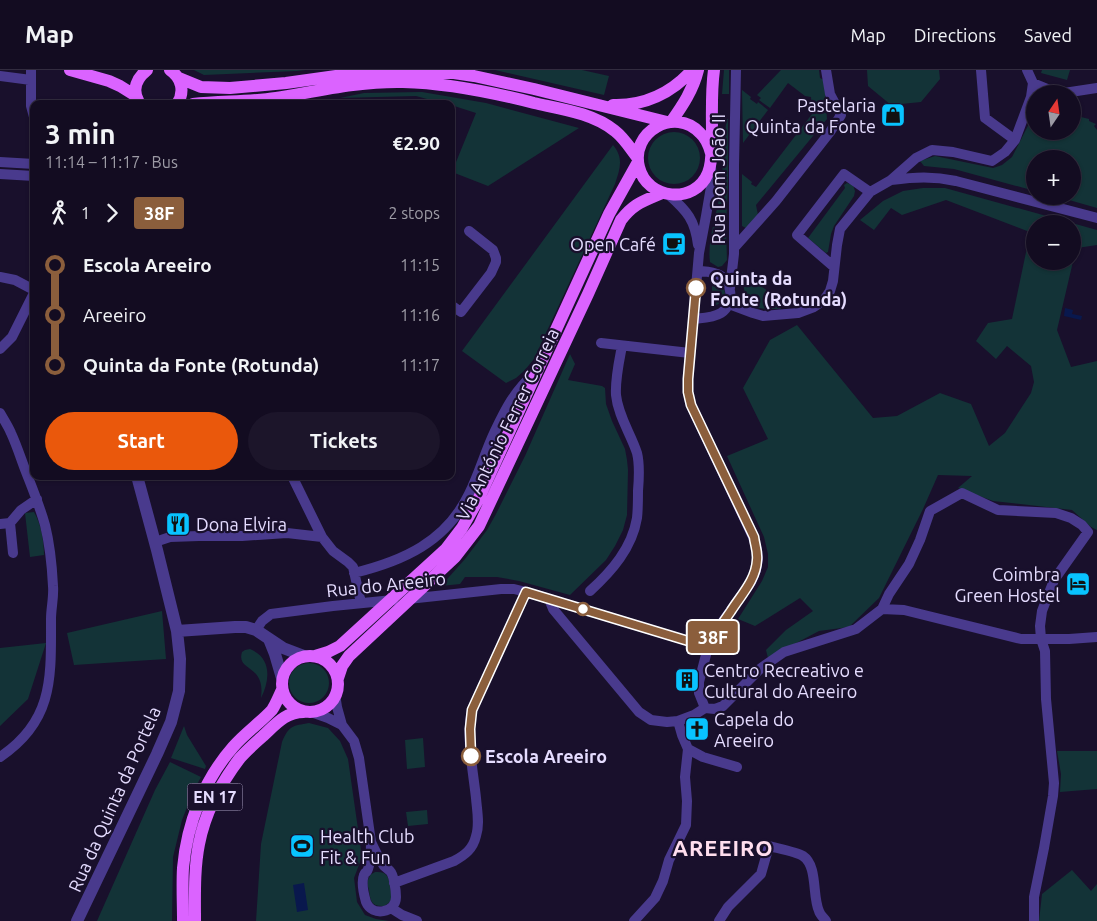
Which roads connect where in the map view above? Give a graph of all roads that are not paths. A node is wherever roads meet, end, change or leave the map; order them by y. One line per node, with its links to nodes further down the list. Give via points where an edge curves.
1 (70, 70): 16 (main road, via 109,81)
2 (142, 70): 16 (main road, via 135,89)
3 (692, 70): 19 (main road, via 673,88 647,101 622,106)
4 (698, 70): 20 (main road, via 682,107)
5 (714, 70): 22 (main road)
6 (736, 70): 33 (street, Rua Dom João II)
7 (826, 70): 33 (street, via 830,94 841,115 782,193)
8 (981, 70): 21 (street, via 985,118)
9 (1027, 70): 13 (street)
10 (174, 74): 17 (main road, via 181,85); 19 (main road, via 201,87 230,88 357,73 454,73)
11 (31, 75): 12 (street); 15 (street)
12 (0, 76)
13 (1033, 83): 14 (street, via 1064,93); 21 (street)
14 (1097, 88)
15 (31, 100)
16 (138, 100)
17 (179, 100)
18 (247, 100): 23 (main road, via 379,83 459,87 598,120 617,132)
19 (596, 105): 20 (main road)
20 (669, 122): 22 (main road, via 681,122 700,132 707,141); 23 (main road, via 646,134)
21 (1014, 140): 28 (street, via 992,160 932,150 916,158)
22 (711, 158): 30 (main road, via 707,175 696,188 681,194); 34 (street, via 712,181)
23 (637, 159): 30 (main road, via 645,181); 48 (main road, Via António Ferrer Correia)
24 (0, 162): 25 (street)
25 (30, 164)
26 (0, 174): 27 (street)
27 (30, 176)
28 (892, 180): 29 (street); 31 (street, via 938,177)
29 (870, 192): 35 (street, via 840,229); 35 (street, via 844,174 797,236)
30 (665, 194): 34 (street, via 685,209 692,221); 70 (main road, Via António Ferrer Correia, via 636,204 621,220 479,526 455,557 349,656)
31 (1097, 218)
32 (469, 231): 42 (street, via 493,250 496,262 461,312)
33 (734, 248): 38 (street, Rua Dom João II)
34 (698, 253): 36 (street)
35 (834, 267): 41 (street, via 830,291 824,300 798,313 763,316)
36 (698, 271): 38 (street, via 718,274 726,279); 43 (street)
37 (0, 278): 39 (street, via 15,280)
38 (730, 288): 41 (street, Rua Dom João II)
39 (30, 289)
40 (30, 299): 46 (street, via 12,336)
41 (729, 304): 43 (street, via 714,316)
42 (455, 308)
43 (693, 319): 47 (street)
44 (601, 343): 45 (street)
45 (622, 346): 47 (street); 58 (street, via 616,397 637,455 637,518 622,556)
46 (0, 349)
47 (690, 353): 68 (street, via 688,392 691,405 754,537 758,559 751,582)
48 (537, 372): 57 (street, Via António Ferrer Correia, via 506,406 458,513 435,538 415,552); 69 (main road, Via António Ferrer Correia, via 478,500 446,549 340,646)
49 (0, 413): 52 (street, via 11,432)
50 (138, 480): 55 (street, Rua da Quinta da Portela)
51 (294, 480): 54 (street)
52 (36, 499): 53 (street); 78 (street, via 49,546 53,588 48,688 44,704 28,733)
53 (5, 523): 56 (street)
54 (322, 537): 55 (street, via 287,533 170,537); 57 (street, via 348,562)
55 (155, 542): 64 (street, Rua da Quinta da Portela)
56 (12, 553)
57 (354, 573): 61 (street)
58 (590, 591)
59 (526, 592): 60 (street, Rua do Areeiro); 61 (street, Rua do Areeiro, via 501,589); 83 (street, via 470,719 478,823 473,845 454,861)
60 (550, 598): 68 (street, Rua do Areeiro); 75 (street, via 553,609 639,712 651,720)
61 (367, 603): 63 (street, Rua do Areeiro, via 271,614)
62 (882, 609): 67 (street, via 904,610 1021,639); 67 (street, via 909,564 930,511 962,493 998,510 1056,513 1071,518 1088,532 1054,580 1042,611); 73 (street, via 856,629 784,652 761,668 723,706)
63 (256, 630): 64 (street, via 235,626); 66 (street)
64 (177, 631): 85 (street, Rua da Quinta da Portela, via 179,691 171,722)
65 (1097, 637): 67 (street)
66 (269, 639): 69 (street, via 282,648); 71 (street)
67 (1041, 639): 92 (street, via 1045,651 1054,783 1034,897)
68 (708, 647): 73 (street, via 699,682)
69 (309, 656): 70 (main road, via 325,660); 71 (main road, via 294,660 286,668)
70 (338, 678): 72 (main road)
71 (282, 684): 74 (main road, via 286,700 294,708); 86 (main road, EN 17, via 272,710 224,757 198,802 183,869)
72 (335, 694): 74 (main road, via 326,707); 76 (street)
73 (705, 708): 75 (street)
74 (308, 712): 76 (street); 87 (main road, EN 17, via 295,712 280,720 245,752 216,796 199,846)
75 (678, 721): 77 (street)
76 (342, 725): 80 (street, via 354,741 359,758)
77 (688, 749): 79 (street); 89 (street, via 686,825 655,898)
78 (0, 757)
79 (737, 767)
80 (371, 842): 81 (street); 82 (street)
81 (385, 868): 82 (street, via 379,866); 83 (street, via 390,871)
82 (368, 870): 84 (street, via 362,881 369,907 380,912)
83 (394, 883): 84 (street, via 396,897)
84 (391, 908): 88 (street)
85 (77, 921)
86 (183, 921)
87 (195, 921)
88 (418, 921)
89 (634, 921)
90 (719, 921): 91 (street, via 728,907 762,874 768,846 802,855 807,861 819,912)
91 (826, 921)
92 (1034, 921)

